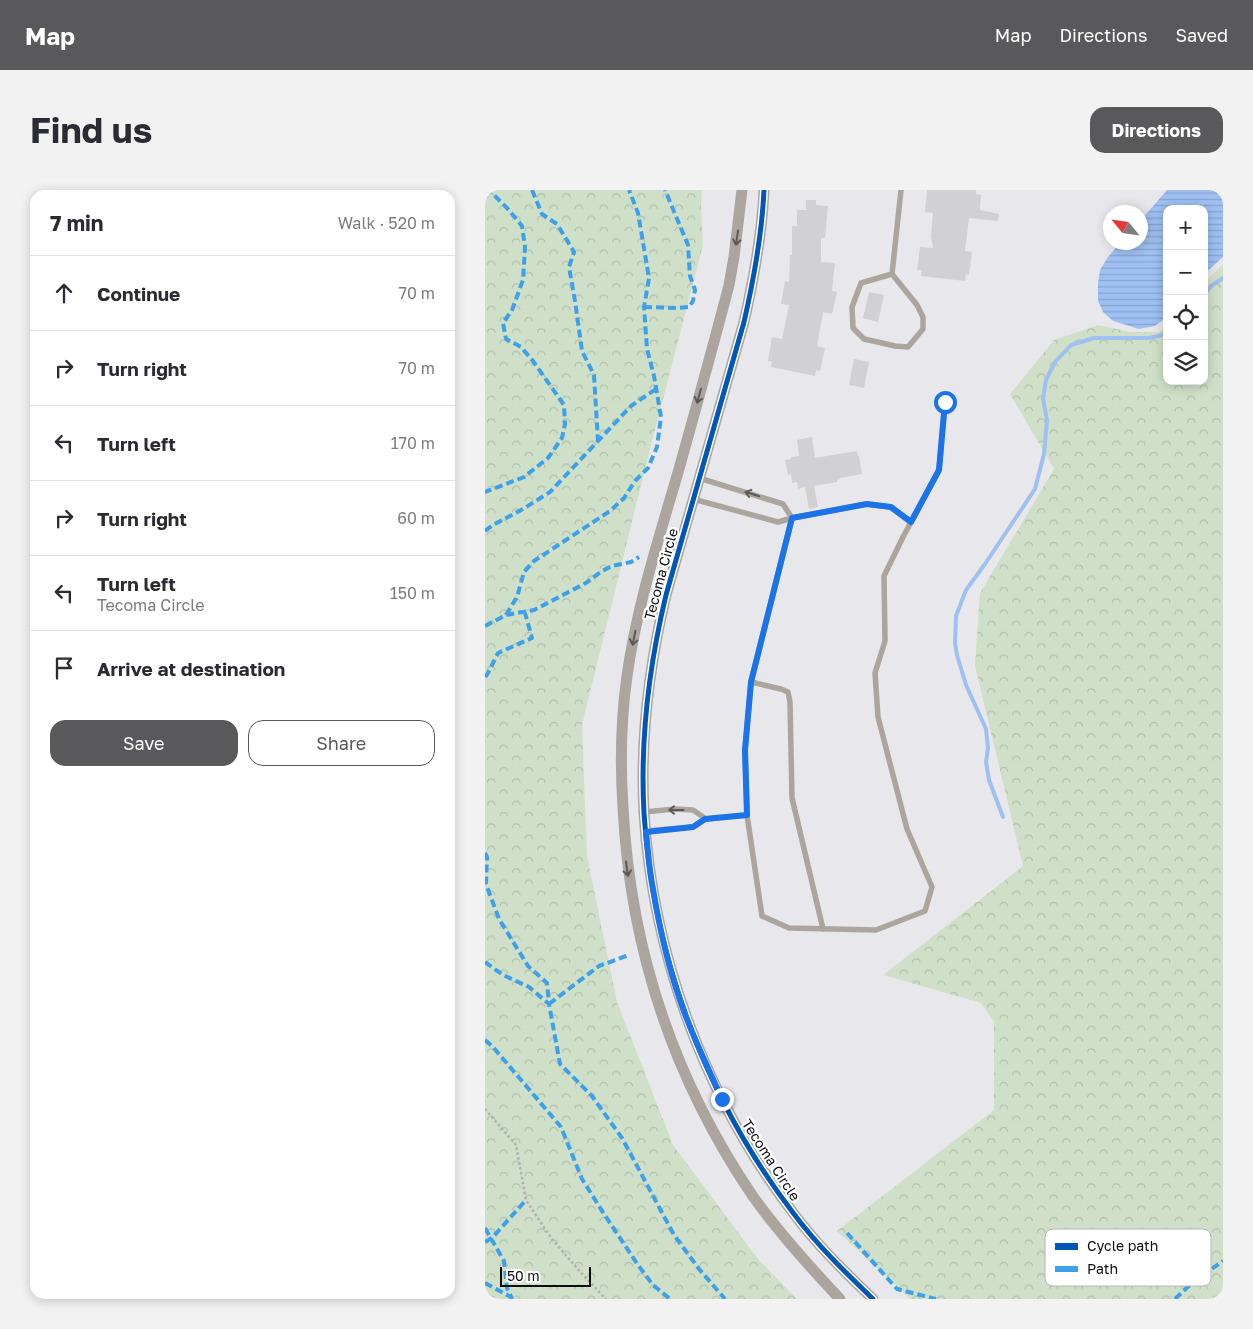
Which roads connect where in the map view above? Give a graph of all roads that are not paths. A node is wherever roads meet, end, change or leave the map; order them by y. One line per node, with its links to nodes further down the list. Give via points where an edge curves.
1 (742, 190): 6 (street, Tecoma Circle, one-way to 6, via 729,285)
2 (764, 190): 7 (street, Tecoma Circle, via 754,278)
3 (901, 190): 4 (lane)
4 (892, 274): 4 (lane, via 923,317 923,329 908,347 864,339 853,328 852,307 861,283)
5 (945, 402): 11 (lane, via 939,470)
6 (679, 471): 7 (street); 8 (street, Tecoma Circle)
7 (699, 478): 9 (street, Tecoma Circle); 10 (lane, one-way to 7, via 783,504)
8 (671, 494): 9 (street); 14 (street, Tecoma Circle, one-way to 14, via 645,589 627,678 621,745)
9 (693, 499): 10 (lane, via 778,522); 13 (street, Tecoma Circle, via 666,594 649,683)
10 (792, 518): 11 (lane, via 867,504 891,507); 12 (lane)
11 (911, 522): 19 (lane, via 884,576 885,641 875,673 878,717 907,829 932,887 925,911 876,930)
12 (751, 682): 15 (lane, via 745,750); 19 (lane, via 788,692 792,798)
13 (644, 812): 14 (street); 16 (lane, one-way to 13, via 693,810); 17 (street, Tecoma Circle)
14 (623, 813): 18 (street, Tecoma Circle)
15 (747, 815): 16 (lane); 19 (lane, via 762,916 789,928)
16 (705, 819): 17 (lane, via 693,827)
17 (646, 832): 18 (street); 20 (street, Tecoma Circle, via 652,887 679,998 694,1039)
18 (624, 834): 21 (street, Tecoma Circle, one-way to 21, via 642,948 661,1014 695,1097)
19 (823, 929)
20 (733, 1122): 21 (street); 23 (street, Tecoma Circle, via 794,1215)
21 (714, 1133): 22 (street, Tecoma Circle, via 766,1214)
22 (840, 1299)
23 (873, 1299)

